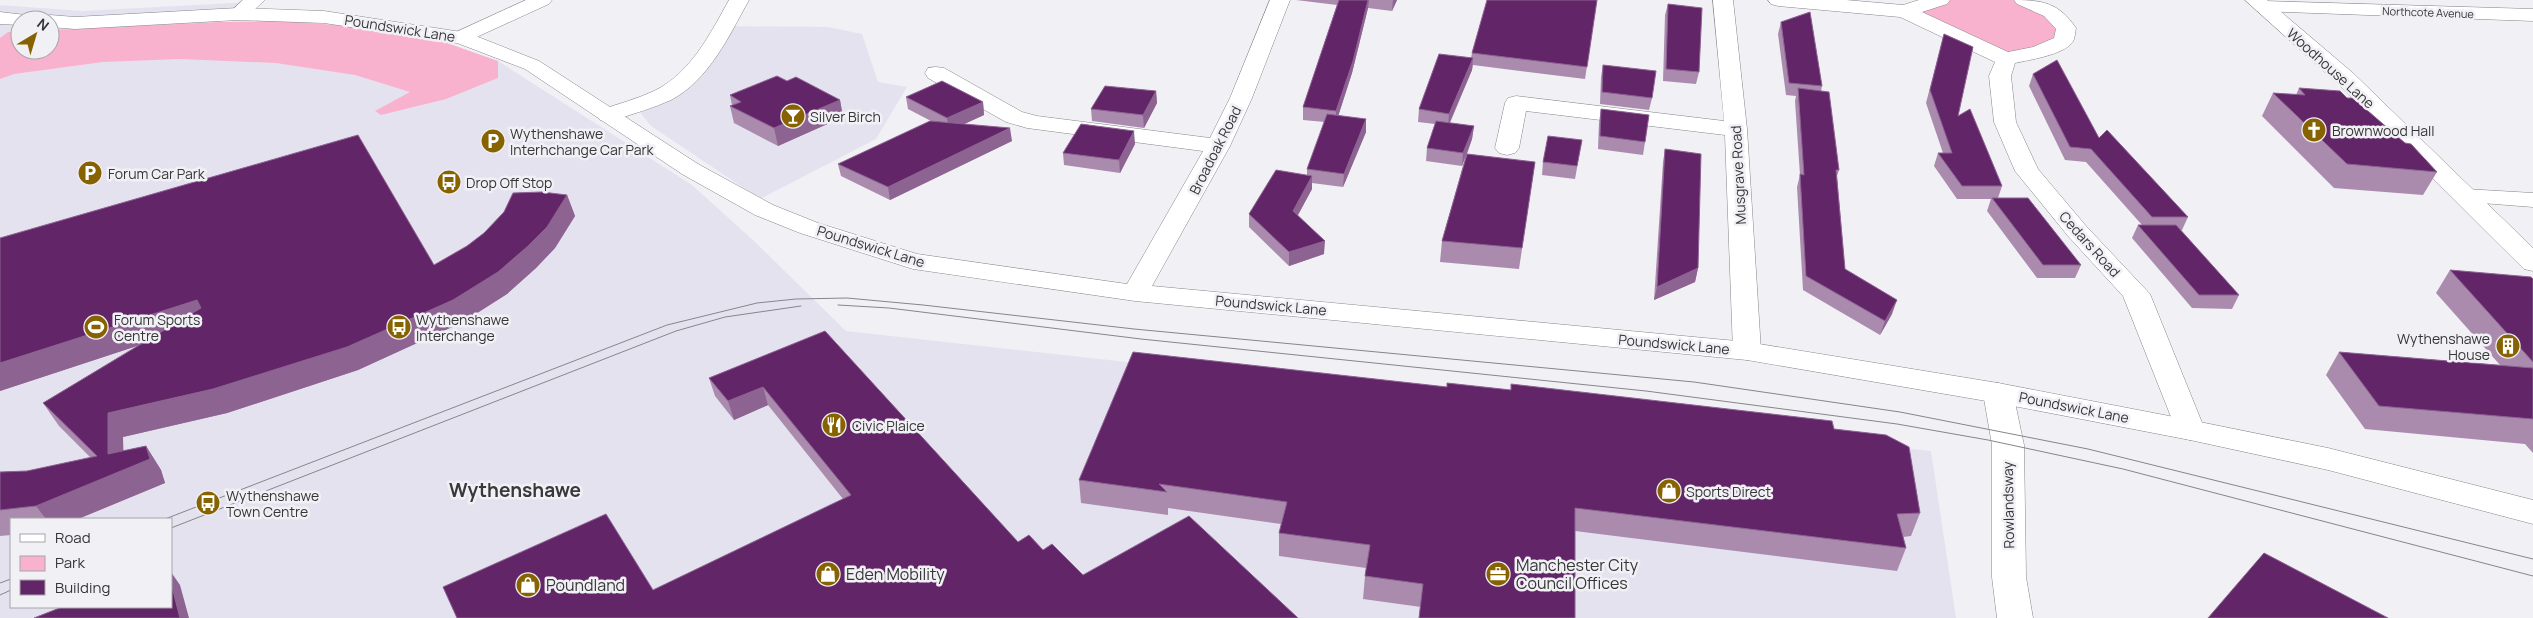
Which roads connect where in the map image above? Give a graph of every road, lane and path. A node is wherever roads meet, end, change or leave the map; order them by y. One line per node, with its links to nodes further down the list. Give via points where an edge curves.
1 (255, 0): 11 (street)
2 (542, 0): 14 (street)
3 (739, 0): 17 (street, via 687,79 664,94)
4 (1280, 0): 19 (street, Broadoak Road)
5 (1723, 0): 18 (street, Musgrave Road)
6 (1778, 0): 10 (street)
7 (1940, 0): 10 (street)
8 (2024, 0): 15 (street, via 2051,12 2066,28 2063,41 2039,52)
9 (2260, 4): 12 (street, Northcote Avenue); 21 (street, Woodhouse Lane, via 2345,78)
10 (1904, 11): 15 (street)
11 (238, 14): 13 (street, Poundswick Lane); 14 (street, Poundswick Lane, via 324,17)
12 (2533, 16)
13 (60, 22)
14 (460, 37): 17 (street, Poundswick Lane, via 532,65)
15 (2006, 59): 27 (street, Cedars Road, via 2000,76 2005,122 2027,171 2136,294)
16 (936, 73): 19 (street, via 1014,117 1035,123)
17 (608, 115): 24 (street, Poundswick Lane, via 690,170 764,210 809,228 913,262)
18 (1736, 128): 20 (street, via 1516,103); 25 (street, Musgrave Road)
19 (1218, 146): 24 (street, Broadoak Road)
20 (1507, 148)
21 (2465, 196): 22 (street); 23 (street, Woodhouse Lane)
22 (2533, 200)
23 (2533, 264)
24 (1135, 293): 25 (street, Poundswick Lane)
25 (1747, 351): 26 (street, Poundswick Lane)
26 (1998, 393): 27 (street, Poundswick Lane); 29 (street, Rowlandsway, via 2008,445 2009,577)
27 (2190, 430): 28 (street, Poundswick Lane, via 2328,459)
28 (2533, 512)
29 (2015, 618)

